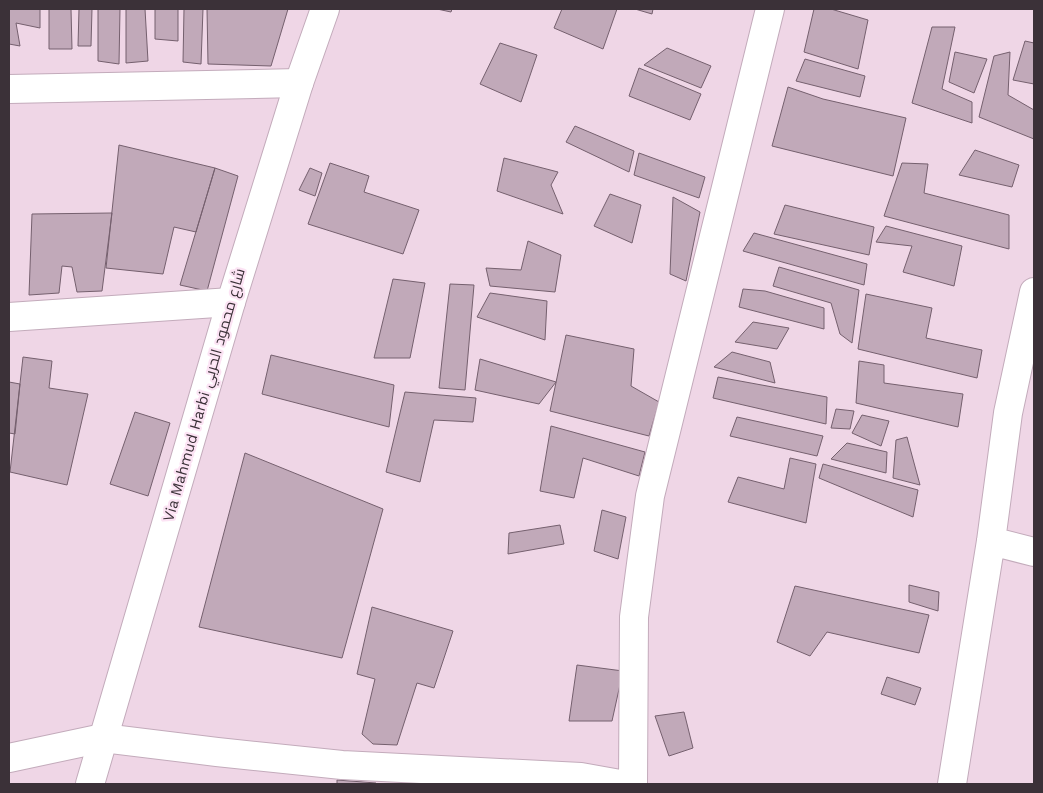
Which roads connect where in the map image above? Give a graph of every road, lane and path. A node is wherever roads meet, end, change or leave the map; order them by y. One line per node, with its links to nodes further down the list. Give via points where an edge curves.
1 (325, 9): 3 (street, Via Mahmud Harbi شارع محمود الحربي)
2 (770, 9): 14 (street, via 650,496 634,617)
3 (299, 83): 4 (street); 6 (street, Via Mahmud Harbi شارع محمود الحربي)
4 (9, 89)
5 (1034, 292): 8 (street, via 1008,413)
6 (231, 302): 7 (street); 10 (street, Via Mahmud Harbi شارع محمود الحربي)
7 (9, 317)
8 (991, 541): 9 (street); 15 (street)
9 (1034, 552)
10 (103, 738): 11 (street); 12 (street, Via Mahmud Harbi شارع محمود الحربي); 13 (street, via 342,765 581,777)
11 (9, 758)
12 (90, 784)
13 (620, 784)
14 (633, 784)
15 (952, 784)

